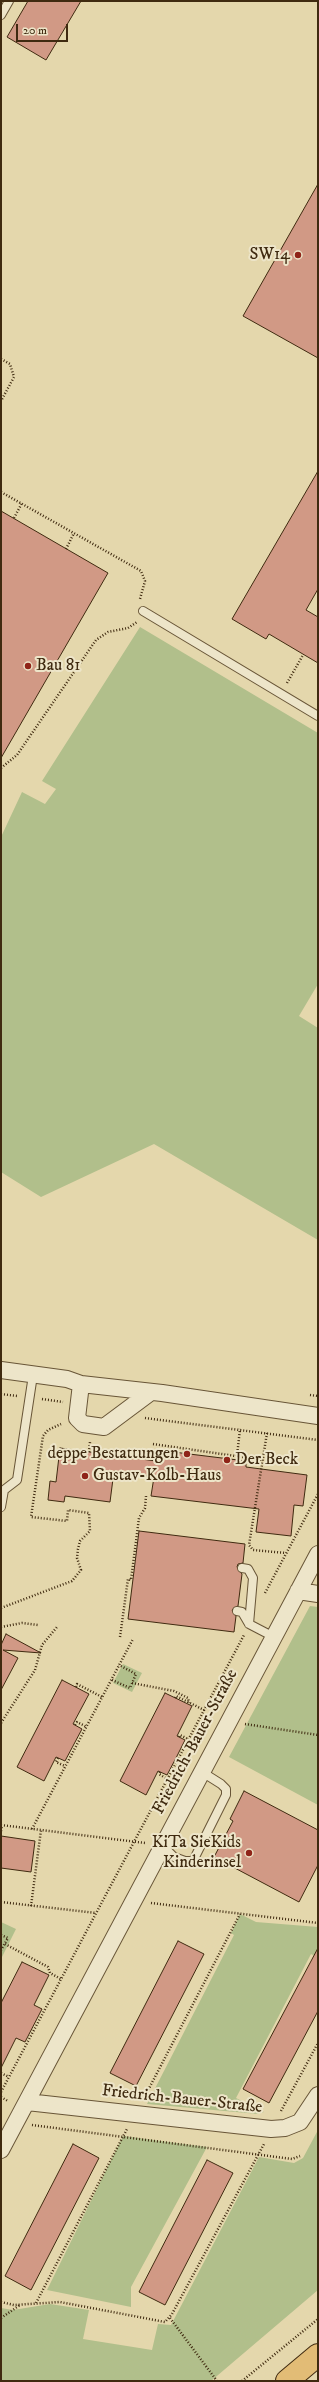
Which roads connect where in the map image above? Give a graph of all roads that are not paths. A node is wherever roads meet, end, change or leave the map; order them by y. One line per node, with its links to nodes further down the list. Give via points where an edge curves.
1 (9, 1): 2 (lane)
2 (1, 15)
3 (143, 611): 4 (lane)
4 (318, 716)
5 (1, 1370): 6 (street)
6 (33, 1375): 7 (street, via 67,1379); 10 (lane, via 17,1480 4,1490)
7 (81, 1384): 8 (street); 8 (street, via 77,1418 83,1424 104,1427)
8 (151, 1392): 9 (street)
9 (318, 1416)
10 (1, 1507)
11 (318, 1554): 13 (street, Friedrich-Bauer-Straße)
12 (242, 1568): 16 (lane, via 248,1569 253,1578)
13 (298, 1591): 14 (street); 17 (street, Friedrich-Bauer-Straße)
14 (318, 1594)
15 (237, 1611): 16 (lane, via 242,1612)
16 (249, 1624): 17 (lane)
17 (274, 1637): 18 (street, Friedrich-Bauer-Straße)
18 (202, 1772): 19 (street, Friedrich-Bauer-Straße); 19 (lane, via 222,1784 226,1795 193,1861 185,1861 174,1856)
19 (162, 1845): 21 (street, Friedrich-Bauer-Straße)
20 (318, 2095): 21 (street, Friedrich-Bauer-Straße, via 300,2122 285,2128 271,2129)
21 (26, 2102): 22 (street, Friedrich-Bauer-Straße)
22 (1, 2150)
23 (318, 2355): 24 (highway)
24 (287, 2381)

